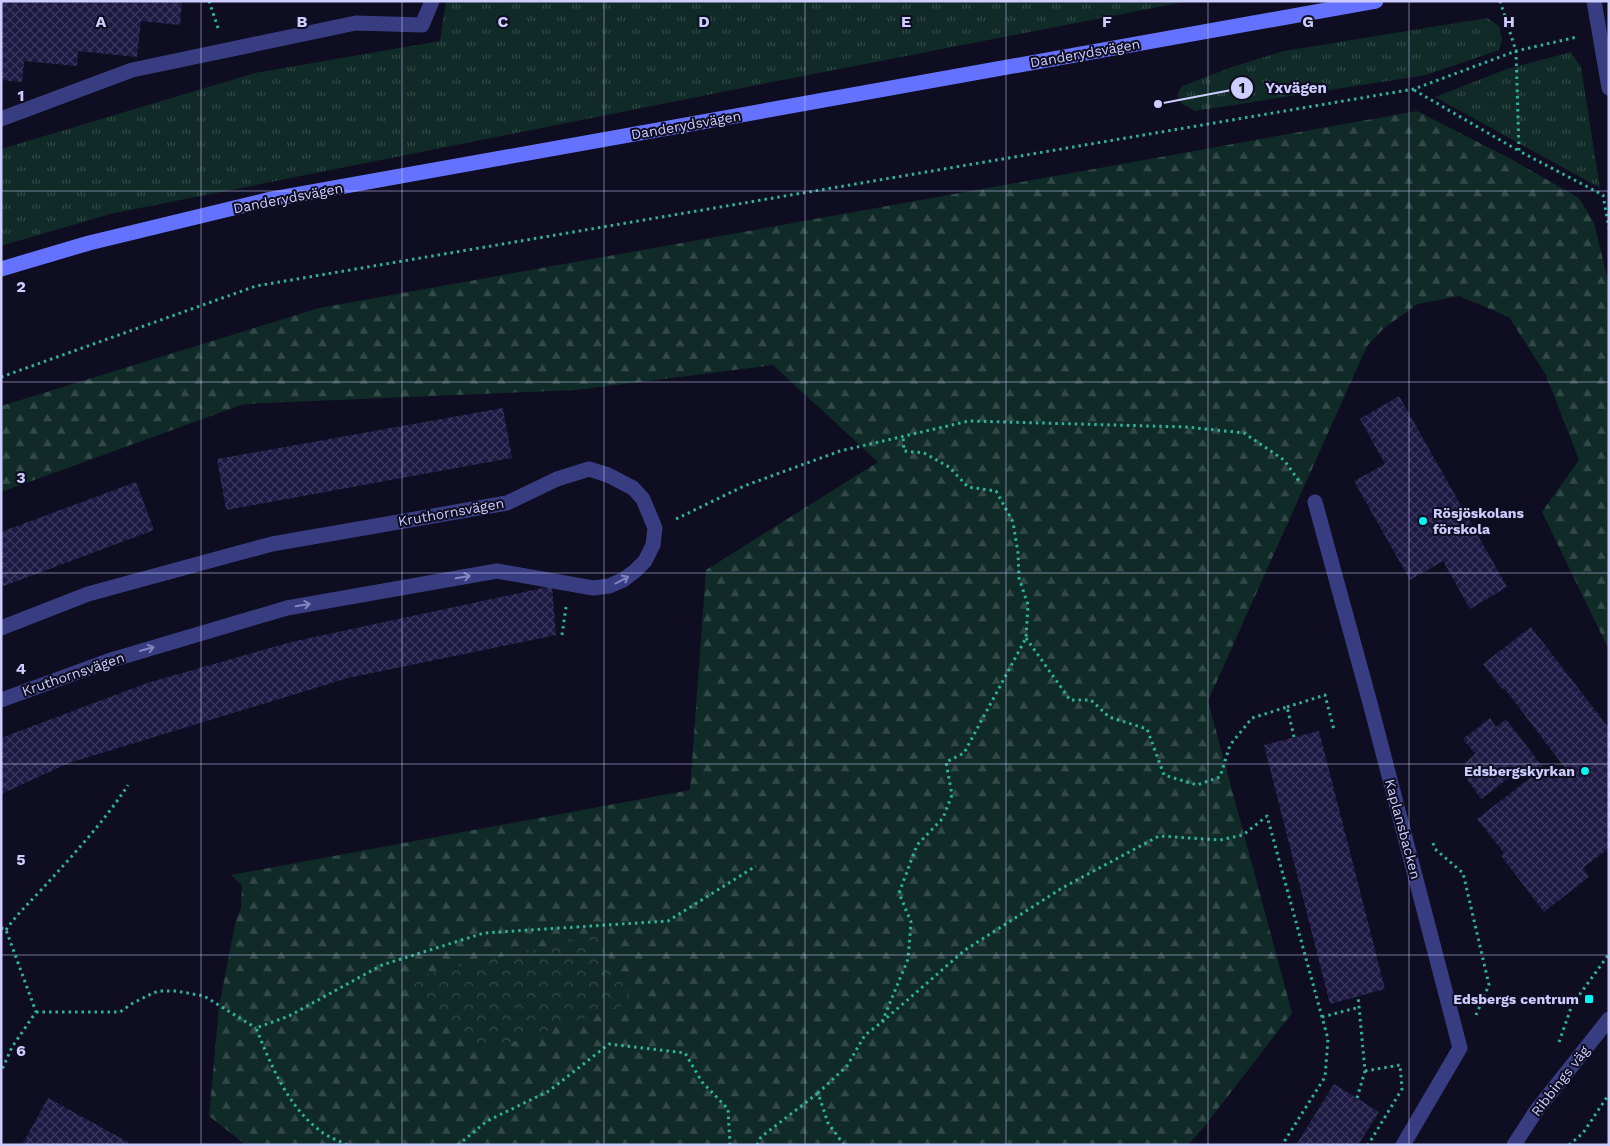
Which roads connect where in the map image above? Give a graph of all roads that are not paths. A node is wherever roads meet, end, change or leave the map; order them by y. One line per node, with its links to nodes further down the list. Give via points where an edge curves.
1 (432, 1): 5 (street, via 422,25 356,22 132,70)
2 (1376, 1): 6 (main road, Danderydsvägen, via 267,200 89,243)
3 (1594, 1): 4 (street)
4 (1609, 88)
5 (1, 119)
6 (1, 269)
7 (1315, 502): 11 (street, Kaplansbacken, via 1460,1048)
8 (1, 628): 9 (street, Kruthornsvägen, one-way to 8, via 108,660 287,608 497,571 593,588 609,586 623,580 645,561 653,545 655,528 643,499 633,488 589,469 557,479 507,503 272,544 88,594)
9 (1, 700)
10 (1609, 1019): 12 (street, Ribbings väg, via 1536,1111)
11 (1403, 1145)
12 (1514, 1145)

